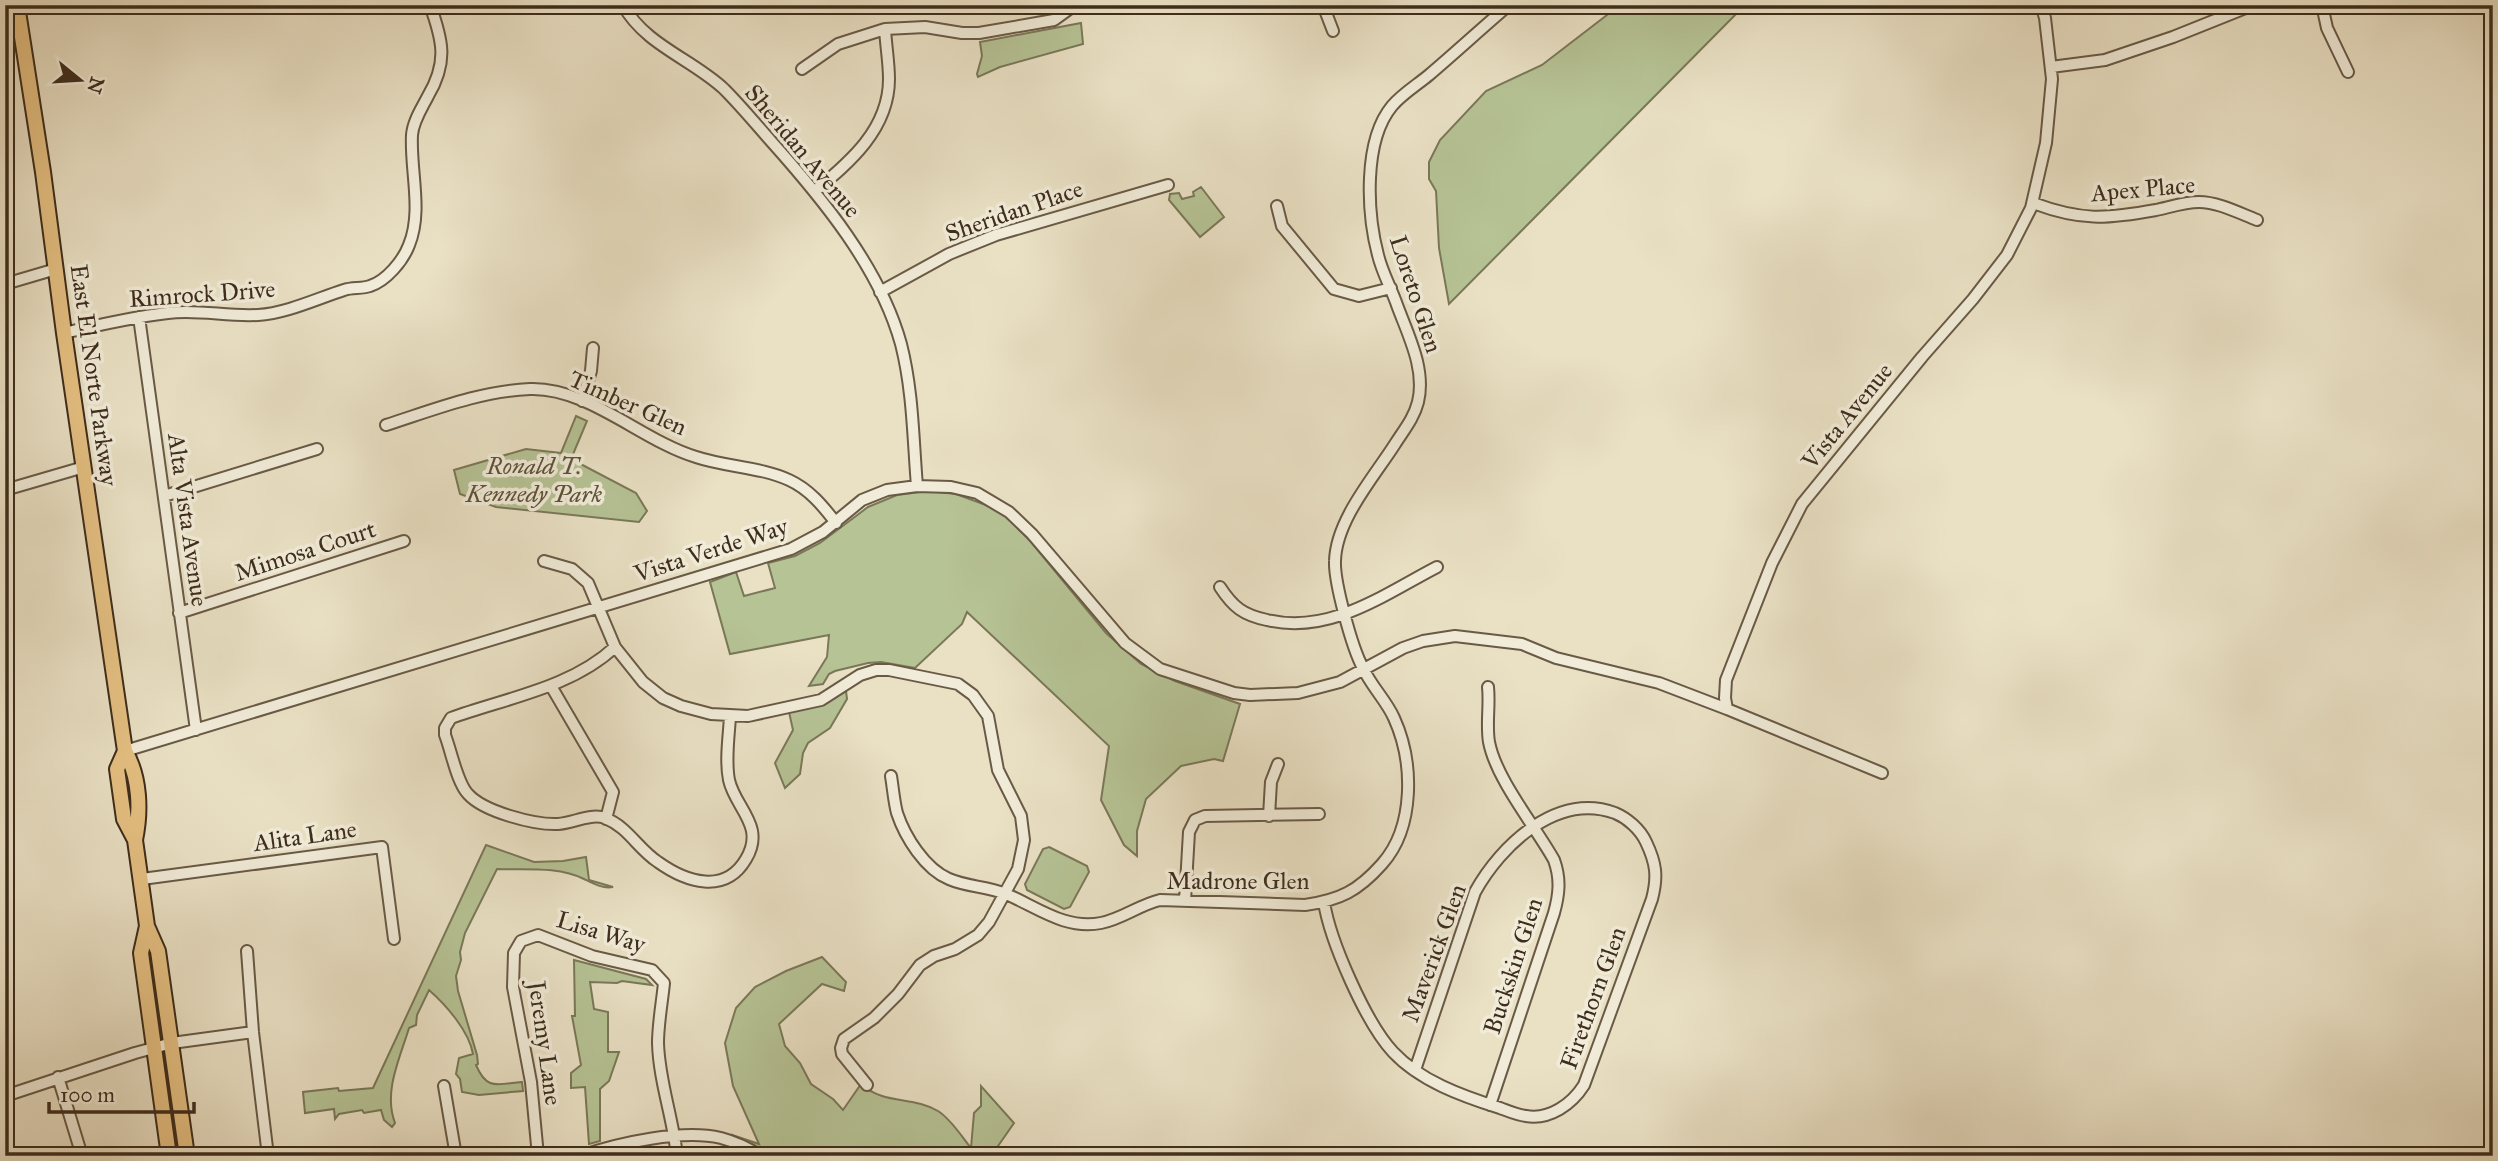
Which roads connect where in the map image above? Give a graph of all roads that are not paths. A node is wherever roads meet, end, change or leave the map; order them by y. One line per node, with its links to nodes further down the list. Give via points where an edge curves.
1 (16, 5): 20 (main road, East El Norte Parkway)
2 (430, 5): 24 (street, Rimrock Drive, via 443,59 412,132 415,221 411,243 393,271 370,286 259,315 188,311)
3 (623, 5): 16 (street, Sheridan Avenue, via 640,30 723,88)
4 (1322, 5): 11 (street)
5 (1509, 5): 22 (street, Loreto Glen, via 1392,106 1376,134 1373,224 1378,257)
6 (2041, 5): 12 (street, Vista Avenue)
7 (2253, 5): 12 (street, via 2105,60)
8 (2322, 5): 14 (street, via 2327,28)
9 (1072, 7): 10 (street, via 1054,20 979,33 925,27)
10 (885, 29): 13 (street, via 838,44); 16 (street, via 889,81 875,129 848,163)
11 (1333, 31)
12 (2051, 67): 17 (street, Vista Avenue, via 2046,143)
13 (803, 69)
14 (2348, 72)
15 (1168, 185): 23 (street, Sheridan Place, via 996,234)
16 (815, 191): 23 (street, Sheridan Avenue)
17 (2033, 203): 19 (street, Apex Place, via 2090,217 2118,217 2199,202); 46 (street, Vista Avenue, via 2007,255 1802,504 1772,562 1726,680)
18 (1277, 206): 22 (street, via 1282,226 1334,289 1359,296)
19 (2256, 220)
20 (56, 269): 21 (street); 25 (main road, East El Norte Parkway)
21 (5, 284)
22 (1391, 288): 41 (street, Loreto Glen, via 1419,368 1418,401 1412,418 1341,530 1335,561)
23 (880, 292): 31 (street, Sheridan Avenue, via 907,368)
24 (139, 317): 25 (street, Rimrock Drive); 33 (street, Alta Vista Avenue)
25 (64, 333): 30 (main road, East El Norte Parkway)
26 (593, 348): 27 (street)
27 (582, 401): 28 (street, Timber Glen, via 530,389 479,396); 34 (street, Timber Glen, via 695,457 791,481 821,502)
28 (386, 425)
29 (317, 449): 33 (street)
30 (84, 467): 32 (street); 49 (main road, East El Norte Parkway)
31 (917, 486): 34 (street, Vista Verde Way, via 887,490 862,500); 43 (street, Vista Verde Way, via 976,493 1009,512 1125,643 1160,669 1250,695 1298,693 1340,682)
32 (5, 490)
33 (164, 496): 40 (street, Alta Vista Avenue)
34 (836, 523): 39 (street, Vista Verde Way, via 791,550)
35 (404, 541): 40 (street, Mimosa Court)
36 (544, 561): 39 (street, via 572,569 588,583)
37 (1437, 568): 41 (street)
38 (1220, 587): 41 (street, via 1244,613 1278,623 1315,624)
39 (598, 609): 42 (street); 48 (street, Vista Verde Way)
40 (179, 613): 48 (street, Alta Vista Avenue)
41 (1345, 615): 43 (street, Loreto Glen)
42 (615, 647): 44 (street, via 603,659); 47 (street, via 643,682 663,698)
43 (1363, 669): 46 (street, Vista Verde Way, via 1423,641 1485,638 1659,683); 60 (street, Madrone Glen, via 1394,718 1401,740 1408,776 1406,813 1389,856 1365,883)
44 (551, 686): 55 (street, via 613,792); 55 (street, via 451,718 445,734 462,784 486,807 530,821 558,824 599,816)
45 (1488, 687): 56 (street, Buckskin Glen, via 1493,754)
46 (1727, 709): 51 (street)
47 (730, 716): 55 (street, via 729,779 747,814 753,839 746,860 727,878 714,883 691,879 658,863 622,826); 58 (street, via 821,700 876,670 958,684 988,716 998,770 1021,816 1023,849)
48 (196, 730): 49 (street, Vista Verde Way)
49 (125, 751): 57 (main road, East El Norte Parkway, via 133,765 140,816 135,840)
50 (1278, 764): 54 (street, via 1271,782)
51 (1882, 773)
52 (891, 776): 58 (street, Madrone Glen, via 898,814 914,848 939,874)
53 (1319, 814): 54 (street)
54 (1269, 816): 59 (street, via 1195,820 1189,832)
55 (606, 819)
56 (1534, 827): 68 (street, Maverick Glen, via 1488,869 1475,892); 73 (street, Buckskin Glen, via 1555,860 1558,898); 73 (street, Firethorn Glen, via 1577,808 1600,808 1622,816 1642,834 1655,861 1656,886 1577,1095 1562,1108 1540,1115 1526,1116)
57 (142, 879): 61 (main road, East El Norte Parkway); 62 (street, Alita Lane, via 382,847)
58 (1005, 894): 59 (street, Madrone Glen, via 1069,923 1100,923 1143,905); 71 (street, via 978,935 920,965 874,1018 844,1039 842,1054)
59 (1185, 901): 60 (street, Madrone Glen)
60 (1324, 902): 68 (street, Firethorn Glen, via 1334,941 1376,1030)
61 (147, 926): 66 (main road, East El Norte Parkway, via 158,951); 67 (main road, East El Norte Parkway, via 141,953)
62 (394, 939)
63 (525, 939): 74 (street, Lisa Way, via 538,935 592,956 652,970 662,978 658,1042); 80 (street, Jeremy Lane, via 514,953 513,987 531,1082)
64 (247, 951): 65 (street)
65 (253, 1032): 66 (street); 78 (street)
66 (172, 1043): 67 (street); 77 (main road, East El Norte Parkway)
67 (154, 1048): 69 (street); 76 (main road, East El Norte Parkway)
68 (1415, 1070): 73 (street, Firethorn Glen)
69 (58, 1077): 72 (street); 75 (street)
70 (444, 1086): 79 (street)
71 (867, 1086)
72 (5, 1096)
73 (1490, 1105)
74 (675, 1138): 81 (street, via 635,1141); 82 (street); 83 (street, via 721,1138)
75 (82, 1156)
76 (169, 1156)
77 (187, 1156)
78 (268, 1156)
79 (456, 1156)
80 (538, 1156)
81 (582, 1156)
82 (677, 1156)
83 (761, 1156)

